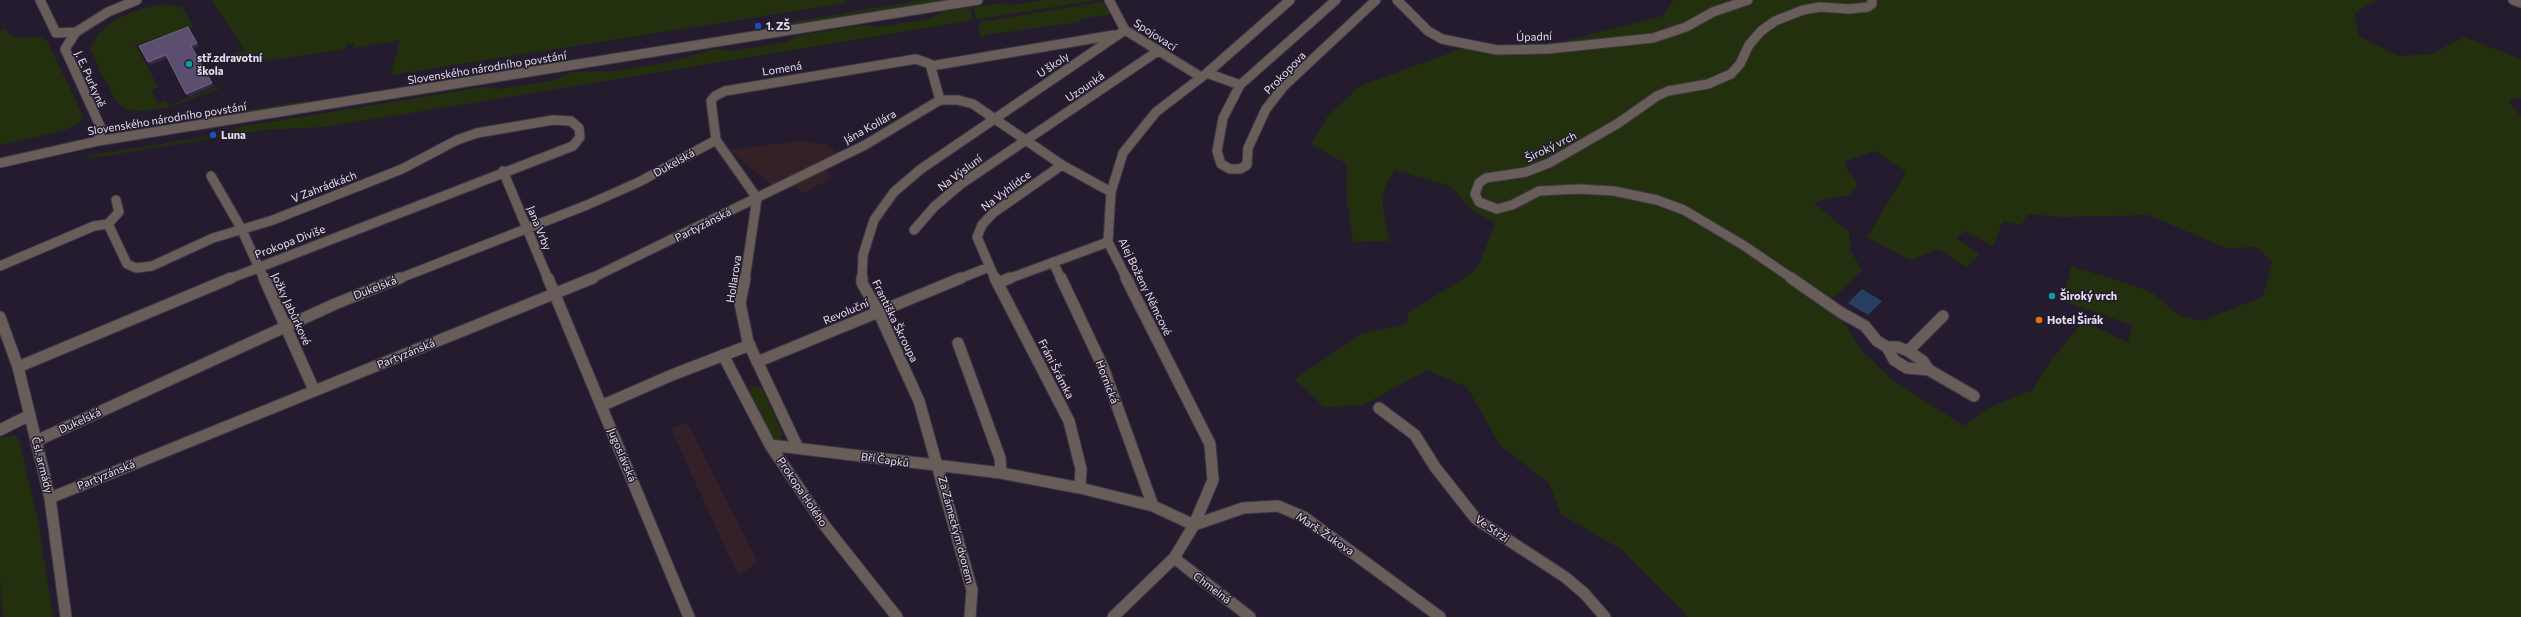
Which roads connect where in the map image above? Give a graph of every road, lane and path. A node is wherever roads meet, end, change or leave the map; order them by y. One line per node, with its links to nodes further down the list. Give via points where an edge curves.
1 (40, 0): 15 (street, J. E. Purkyně)
2 (137, 0): 13 (street, J. E. Purkyně, via 108,12)
3 (978, 0): 26 (street, Slovenského národního povstání)
4 (1109, 0): 14 (street, Spojovací)
5 (1290, 0): 21 (street, Alej Boženy Němcové)
6 (1336, 0): 22 (street, Prokopova)
7 (1376, 0): 22 (street, Prokopova, via 1284,86 1266,109 1248,148 1247,165 1240,169 1230,169 1221,164 1217,151 1223,118)
8 (1397, 0): 9 (street, Úpadní, via 1428,31 1442,39 1497,50 1653,38 1686,27 1713,12)
9 (1748, 0)
10 (1872, 0): 56 (street, Široký vrch, via 1868,8 1820,7 1803,10 1775,21 1761,31 1749,45 1740,64 1731,74 1708,84 1668,91 1549,163 1526,172 1486,178 1474,190 1479,202 1497,209 1512,205 1539,191 1580,189 1656,200 1684,210 1743,245 1840,312 1865,326 1877,341)
11 (2513, 0): 12 (street)
12 (2521, 4)
13 (76, 32): 15 (street, J. E. Purkyně); 17 (street, J. E. Purkyně)
14 (1121, 32): 16 (street); 18 (street, Spojovací); 19 (street, U školy)
15 (56, 33): 17 (street, J. E. Purkyně)
16 (1070, 42): 19 (street, via 1083,46); 20 (street)
17 (65, 49): 26 (street, J. E. Purkyně, via 100,128)
18 (1158, 51): 21 (street, Spojovací); 27 (street, Uzounká)
19 (1090, 53): 24 (street, U školy)
20 (931, 66): 23 (street); 25 (street, Lomená, via 924,60 916,59 725,91 711,101)
21 (1204, 75): 22 (street); 36 (street, Alej Boženy Němcové, via 1156,112 1139,131 1119,164)
22 (1240, 85)
23 (940, 100): 24 (street, via 958,100 973,104); 37 (street, Jána Kollára, via 865,145)
24 (993, 118): 27 (street); 50 (street, Františka Škroupa, via 921,169 894,192 874,220 863,254 862,283)
25 (716, 140): 37 (street, Lomená); 41 (street, Dukelská, via 639,182)
26 (98, 141): 29 (street, Slovenského národního povstání)
27 (1025, 141): 32 (street); 42 (street, Na Výsluní, via 961,184 934,207)
28 (573, 146): 34 (street, Prokopa Diviše); 40 (street, V Zahrádkách, via 580,133 579,128 571,121 553,120 477,133 457,140 402,169 273,220)
29 (24, 156): 30 (street); 31 (street, Slovenského národního povstání); 33 (street)
30 (0, 158)
31 (0, 163)
32 (1062, 165): 36 (street); 47 (street, Na Vyhlídce, via 993,214 982,225 977,237)
33 (0, 171)
34 (503, 171): 41 (street, Jana Vrby); 46 (street, Prokopa Diviše)
35 (211, 176): 40 (street, Jožky Jabůrkové)
36 (1111, 192): 43 (street, Alej Boženy Němcové)
37 (757, 198): 49 (street, Partyzánská, via 611,271); 55 (street, Hollarova, via 740,303)
38 (116, 200): 39 (street, via 119,212)
39 (108, 224): 40 (street, V Zahrádkách, via 127,264 136,268 152,266); 45 (street, via 94,226)
40 (241, 228): 46 (street, Jožky Jabůrkové)
41 (527, 229): 49 (street, Jana Vrby); 53 (street, Dukelská)
42 (914, 230)
43 (1108, 242): 44 (street); 76 (street, Alej Boženy Němcové, via 1210,444 1213,480)
44 (1053, 262): 48 (street); 75 (street, Hornická, via 1103,367)
45 (0, 266)
46 (259, 267): 53 (street, Jožky Jabůrkové); 60 (street, Prokopa Diviše)
47 (989, 267): 48 (street, Fráni Šrámka); 50 (street, Revoluční)
48 (998, 283): 73 (street, Fráni Šrámka, via 1069,421 1081,469)
49 (553, 294): 62 (street, Partyzánská); 64 (street, Jugoslávská)
50 (878, 311): 59 (street, Revoluční); 71 (street, Františka Škroupa, via 919,401)
51 (1943, 316): 57 (street)
52 (0, 317): 60 (street, Čsl. armády)
53 (286, 325): 62 (street, Jožky Jabůrkové); 68 (street, Dukelská)
54 (958, 343): 72 (street, via 1000,458)
55 (750, 345): 58 (street); 59 (street, Hollarova)
56 (1888, 347): 57 (street, Široký vrch, via 1898,347); 61 (street, Široký vrch, via 1894,360 1906,368)
57 (1908, 352): 61 (street, Široký vrch, via 1922,361)
58 (724, 355): 64 (street); 69 (street, Prokopa Holého)
59 (757, 362): 70 (street, Prokopa Holého)
60 (18, 367): 66 (street, Čsl. armády)
61 (1929, 370): 63 (street, Široký vrch)
62 (314, 390): 74 (street, Partyzánská)
63 (1974, 396)
64 (601, 406): 79 (street, Jugoslávská)
65 (1379, 408): 85 (street, Ve Strži, via 1415,435 1435,467 1476,519 1565,578 1584,593)
66 (30, 415): 67 (street); 68 (street, Čsl. armády)
67 (0, 430)
68 (36, 441): 74 (street, Čsl. armády)
69 (770, 445): 70 (street, Bří Čapků); 80 (street, Prokopa Holého, via 825,526)
70 (798, 448): 71 (street, Bří Čapků)
71 (939, 467): 72 (street, Bří Čapků); 81 (street, Za Zámeckým dvorem, via 972,590)
72 (1001, 473): 73 (street, Bří Čapků)
73 (1080, 488): 75 (street, Bří Čapků)
74 (50, 498): 78 (street, Čsl. armády)
75 (1153, 506): 76 (street, Bří Čapků)
76 (1194, 524): 77 (street, Alej Boženy Němcové); 84 (street, Marš. Žukova, via 1243,508 1278,506 1304,517)
77 (1174, 558): 82 (street, Alej Boženy Němcové); 83 (street, Chmelná)
78 (66, 617)
79 (689, 617)
80 (897, 617)
81 (970, 617)
82 (1113, 617)
83 (1250, 617)
84 (1440, 617)
85 (1605, 617)

